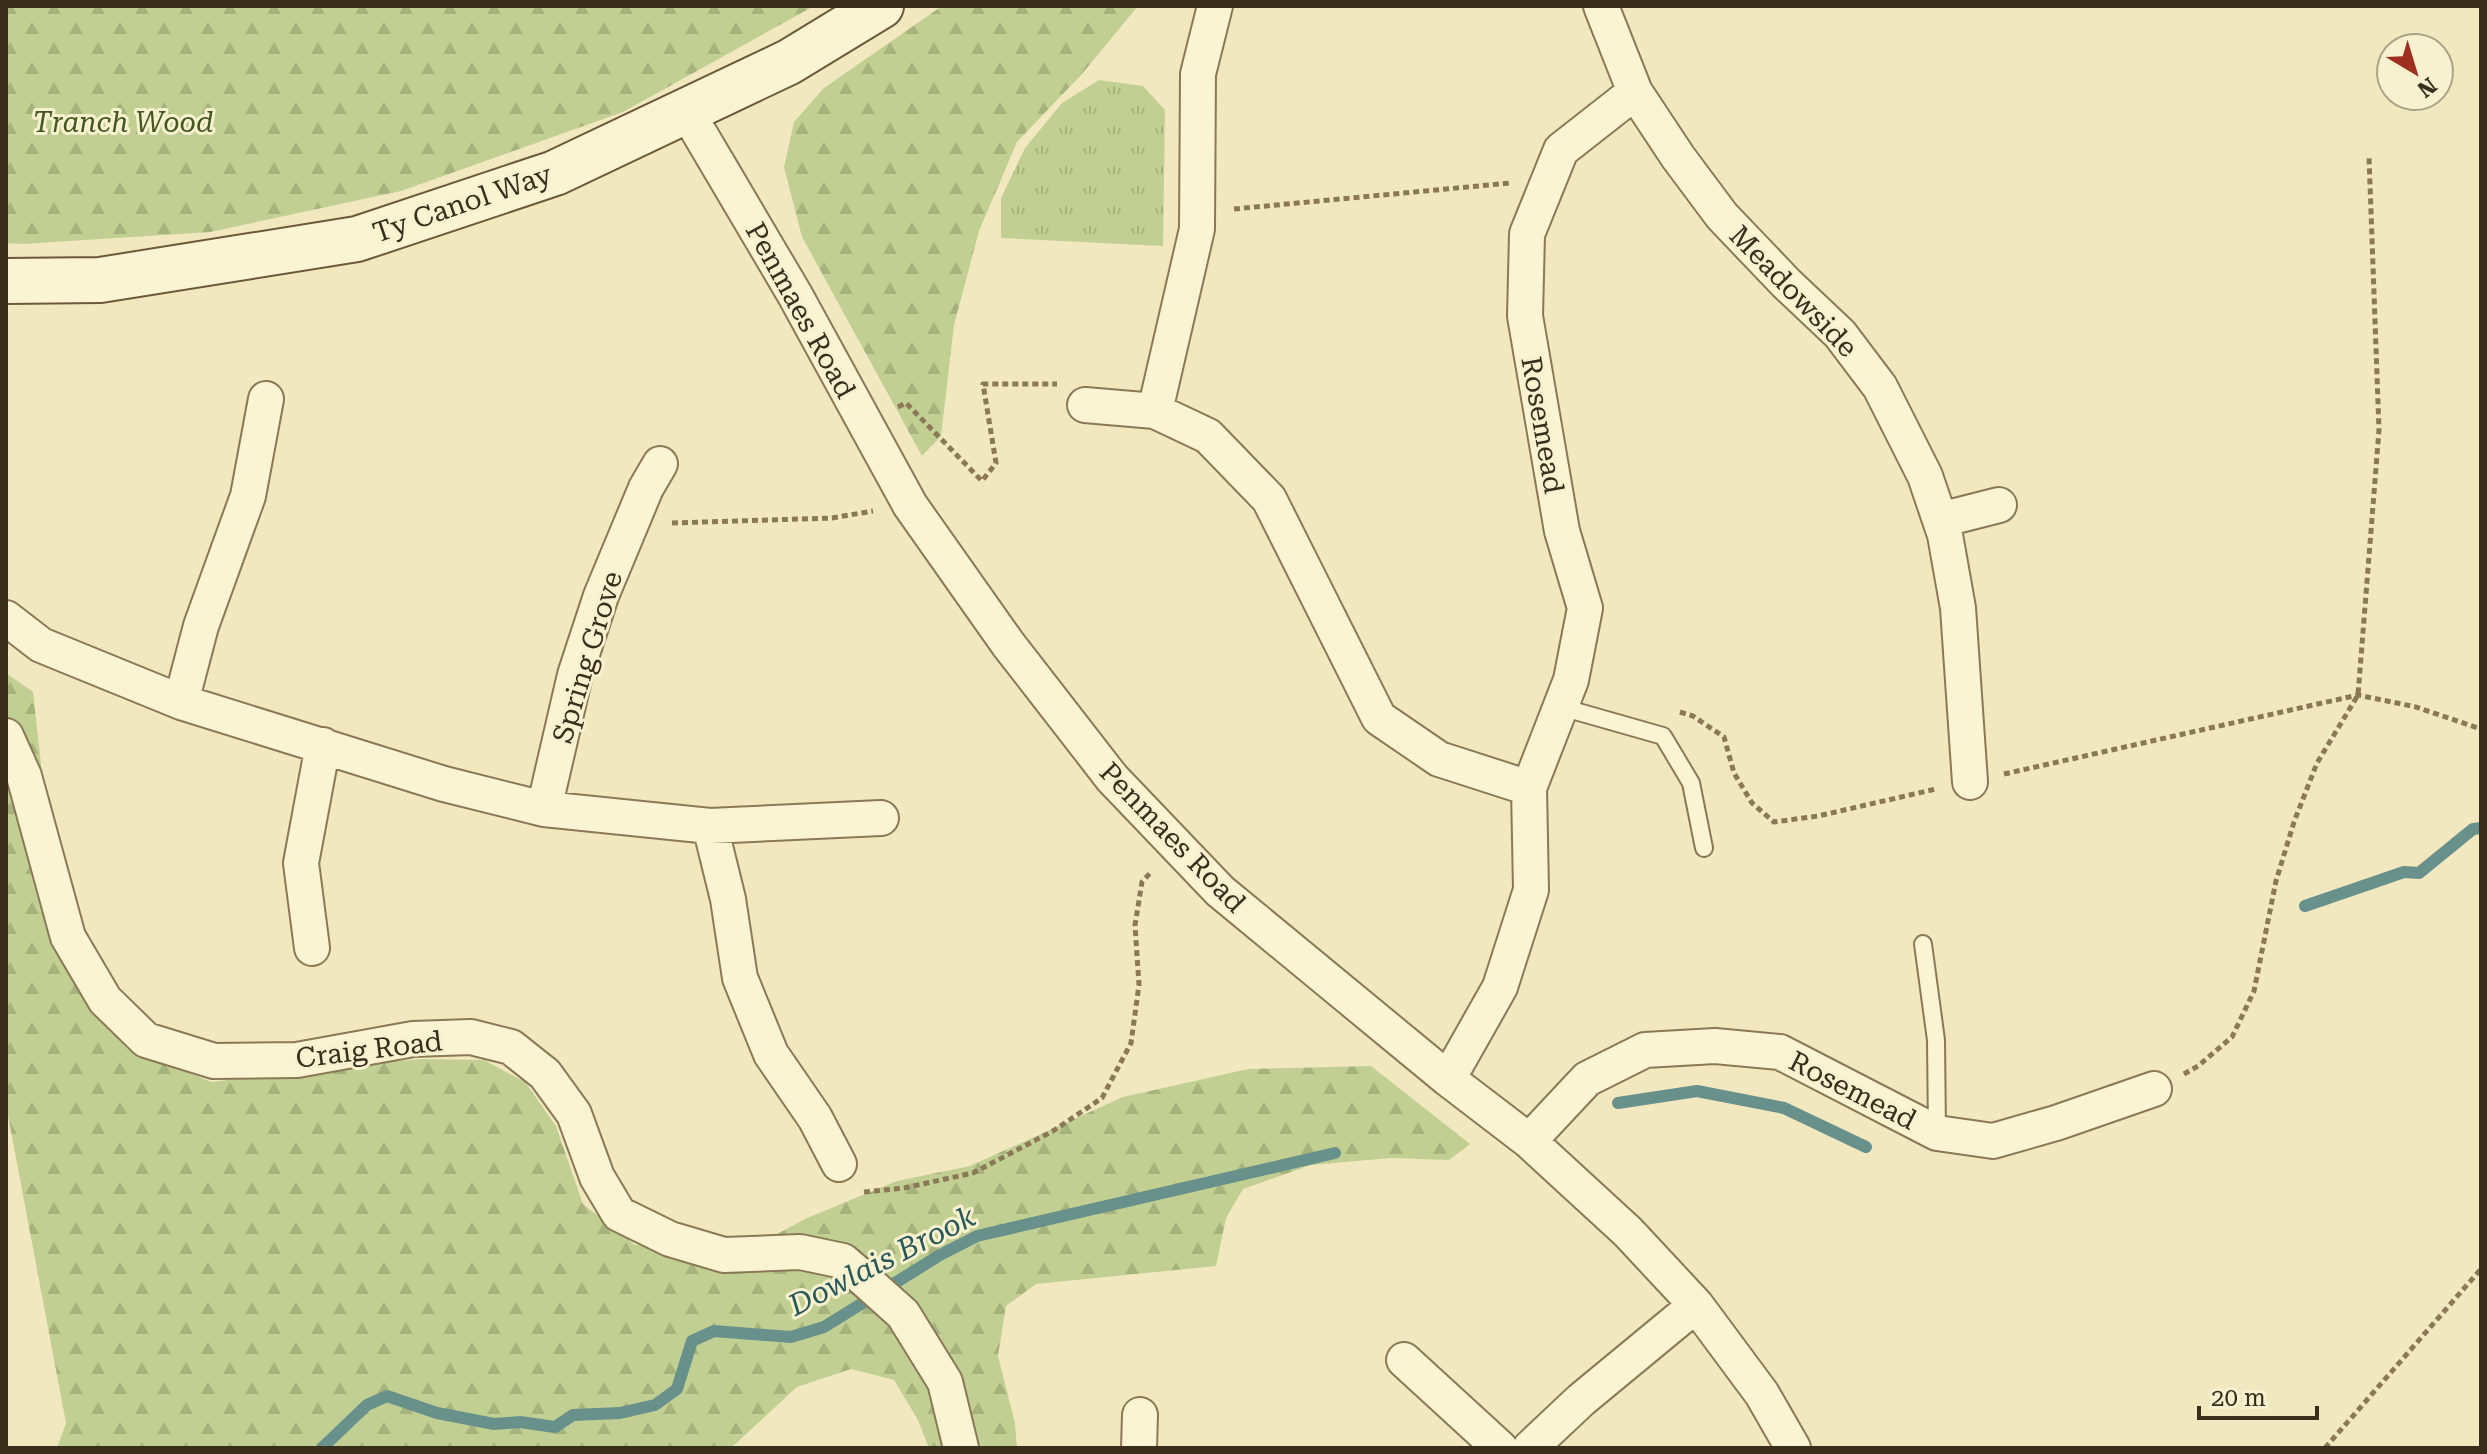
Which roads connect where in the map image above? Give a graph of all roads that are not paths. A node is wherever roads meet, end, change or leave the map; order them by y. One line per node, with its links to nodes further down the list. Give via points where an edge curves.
1 (881, 6): 5 (street, Ty Canol Way, via 789,62)
2 (1215, 6): 9 (street, via 1198,74 1197,229)
3 (1601, 6): 4 (street, Meadowside)
4 (1635, 92): 12 (street, Meadowside, via 1722,216 1840,334 1880,387 1925,476); 15 (street, Rosemead, via 1561,150 1527,234 1525,316 1562,531 1585,608)
5 (687, 112): 6 (street, Ty Canol Way, via 555,173 357,239 100,280); 26 (street, Penmaes Road, via 910,505 1112,778 1220,891)
6 (6, 281)
7 (266, 399): 14 (street, via 248,496 201,626)
8 (1095, 406): 9 (street)
9 (1155, 411): 19 (street, via 1208,436 1269,499 1379,718 1439,759)
10 (660, 464): 20 (street, Spring Grove, via 601,596 575,675)
11 (1999, 505): 12 (street)
12 (1940, 520): 18 (street, Meadowside, via 1958,608)
13 (6, 618): 14 (street, via 41,645)
14 (181, 702): 17 (street)
15 (1561, 707): 19 (street, Rosemead); 23 (lane, via 1663,736 1691,783)
16 (6, 736): 33 (street, Craig Road, via 24,776 68,937 105,1000 146,1040 214,1061 297,1060 413,1039 471,1037 511,1047 545,1074 574,1114 597,1177 619,1214 670,1239 724,1255 800,1252 843,1261 865,1280 903,1314 945,1382)
17 (323, 745): 20 (street); 25 (street, via 301,863)
18 (1970, 782)
19 (1529, 788): 26 (street, Rosemead, via 1531,890 1500,987)
20 (544, 809): 22 (street)
21 (881, 818): 22 (street)
22 (710, 826): 30 (street, via 740,978 771,1054)
23 (1704, 848)
24 (1923, 944): 28 (lane, via 1936,1040)
25 (312, 948)
26 (1448, 1079): 29 (street, Penmaes Road)
27 (2154, 1089): 28 (street, Rosemead, via 1993,1141)
28 (1937, 1133): 29 (street, Rosemead, via 1780,1052 1715,1046 1645,1050 1587,1079)
29 (1529, 1141): 31 (street, Penmaes Road, via 1628,1232)
30 (839, 1164)
31 (1696, 1305): 35 (street); 36 (street, Penmaes Road, via 1762,1394)
32 (1404, 1360): 34 (street)
33 (961, 1448)
34 (1500, 1448)
35 (1530, 1448)
36 (1793, 1448)

